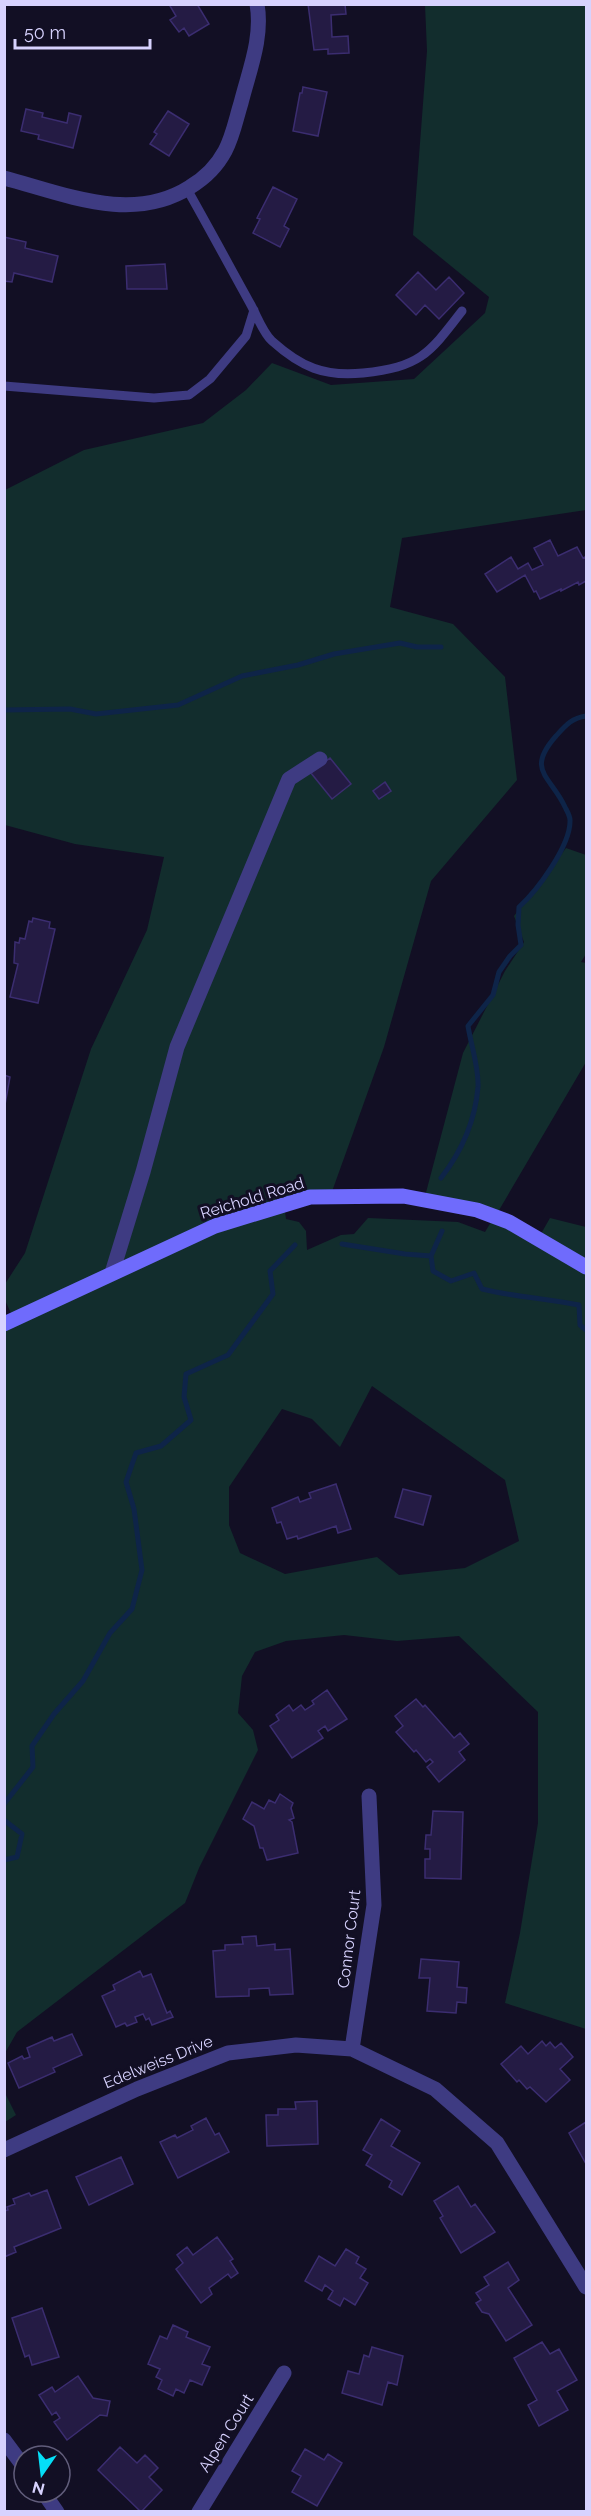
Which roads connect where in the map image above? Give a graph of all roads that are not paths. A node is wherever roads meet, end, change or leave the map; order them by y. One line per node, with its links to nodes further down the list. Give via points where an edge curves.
1 (257, 4): 3 (street, via 258,36 232,135 216,164)
2 (4, 178): 3 (street, via 118,206 149,204)
3 (188, 189): 4 (lane)
4 (254, 310): 5 (lane, via 270,339 302,364 340,375 383,371 419,359 433,349); 6 (lane, via 246,336 210,379 189,395 154,398)
5 (462, 311)
6 (4, 386)
7 (320, 759): 9 (street, via 289,779 177,1047)
8 (586, 1267): 9 (street, Reichold Road, via 509,1222 477,1210 403,1196 310,1197 215,1226)
9 (112, 1273): 10 (street, Reichold Road)
10 (4, 1324)
11 (369, 1796): 12 (street, Connor Court, via 374,1905)
12 (352, 2049): 13 (street, Edelweiss Drive, via 296,2045 228,2053 136,2089); 14 (street, Edelweiss Drive, via 435,2089 497,2143)
13 (4, 2150)
14 (586, 2287)
15 (284, 2373): 16 (street, Alpen Court)
16 (199, 2511)

